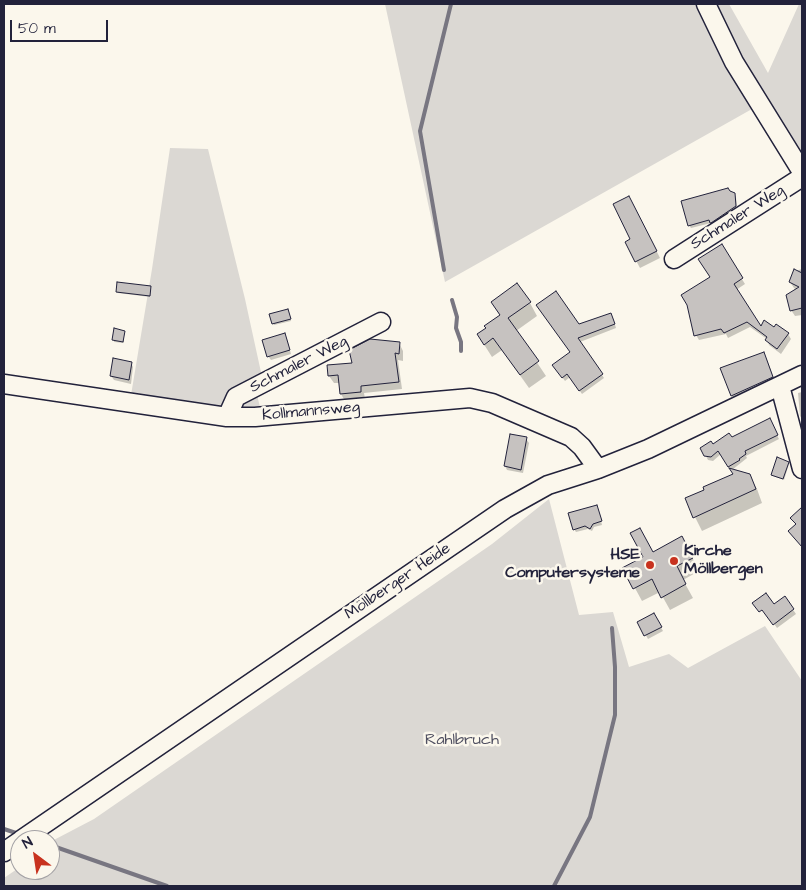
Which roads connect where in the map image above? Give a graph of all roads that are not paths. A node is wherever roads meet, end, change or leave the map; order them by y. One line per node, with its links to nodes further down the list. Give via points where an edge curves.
1 (706, 4): 2 (street, via 734,62)
2 (802, 172)
3 (802, 177): 4 (street, Schmaler Weg)
4 (674, 259)
5 (381, 322): 9 (street, Schmaler Weg, via 236,397)
6 (802, 375): 8 (street, Möllberger Heide)
7 (4, 384): 9 (street, Kollmannsweg)
8 (780, 386): 10 (street, Möllberger Heide, via 648,449); 11 (street)
9 (227, 417): 10 (street, Kollmannsweg, via 470,398 492,403 570,437)
10 (598, 469): 12 (street, Möllberger Heide, via 548,485 505,509)
11 (802, 469)
12 (36, 830)

